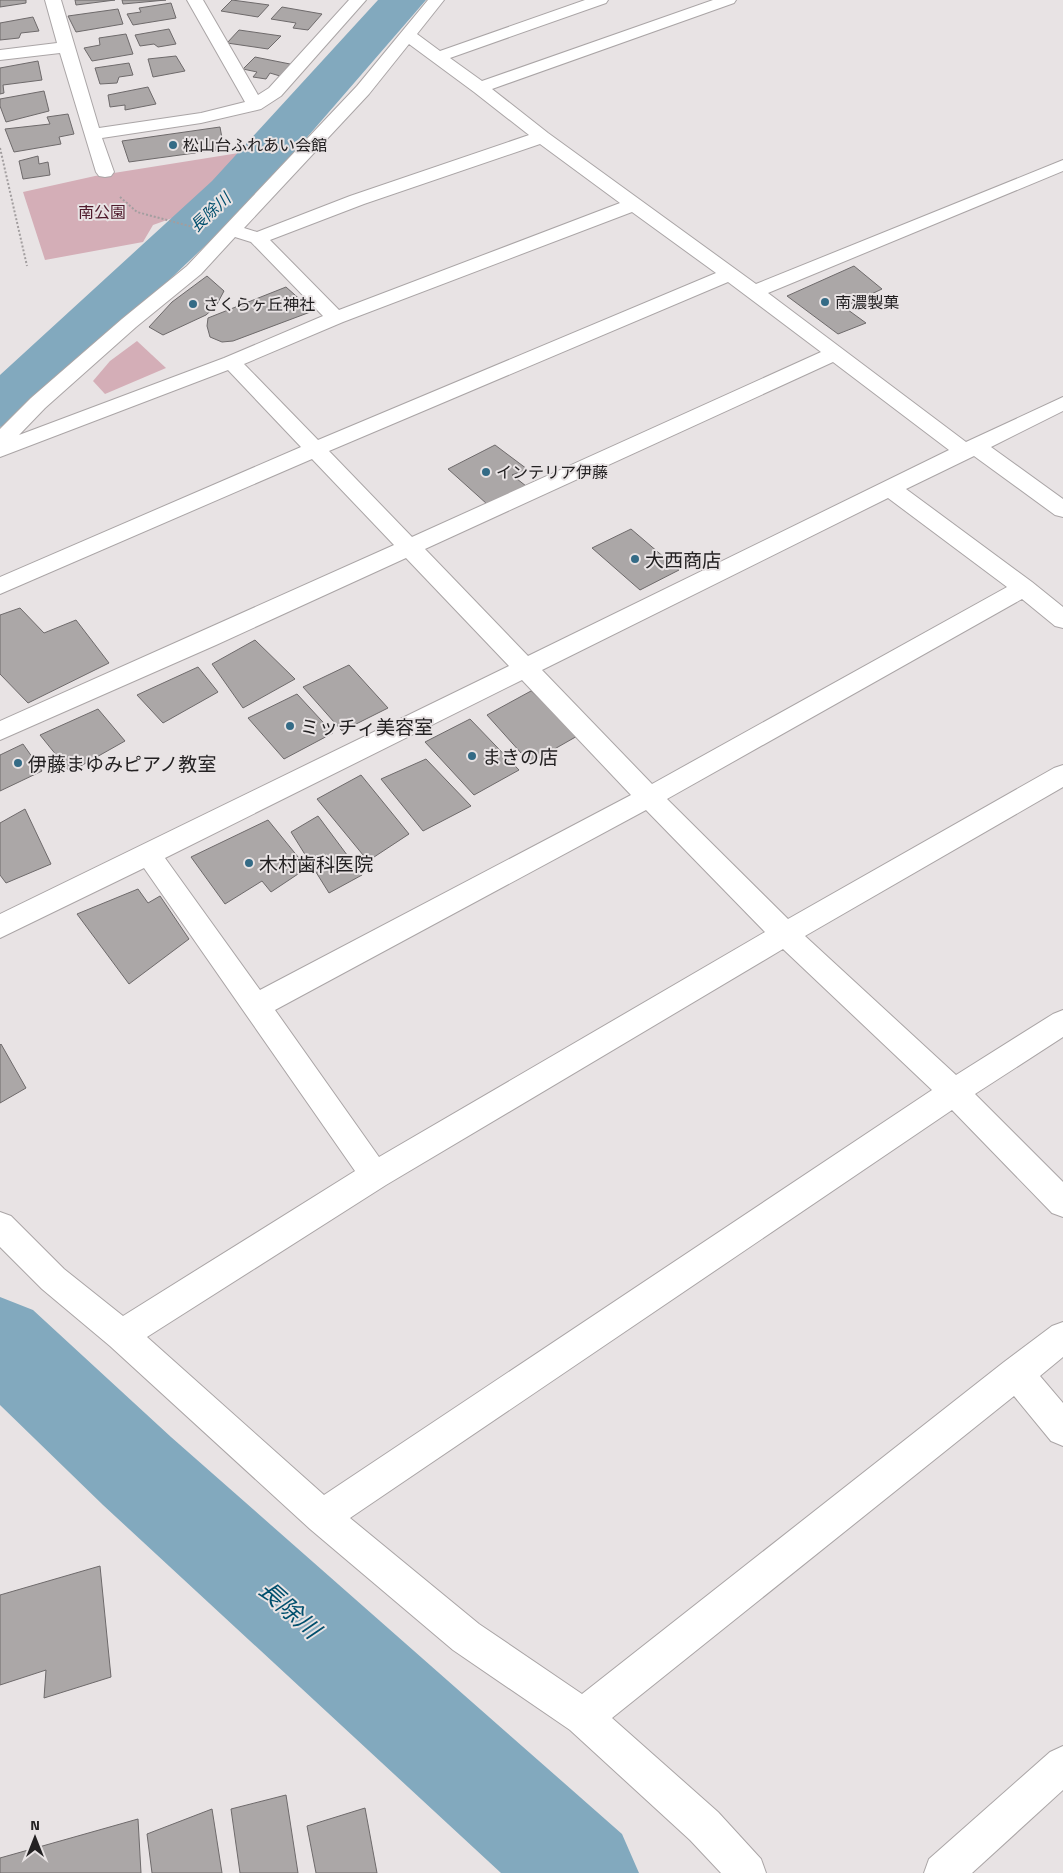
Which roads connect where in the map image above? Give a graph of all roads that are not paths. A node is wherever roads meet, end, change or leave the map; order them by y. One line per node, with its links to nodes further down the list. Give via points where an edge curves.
1 (53, 0): 8 (street)
2 (195, 0): 12 (street)
3 (358, 0): 12 (street, via 275,92)
4 (436, 0): 7 (street)
5 (600, 0): 10 (street)
6 (728, 0): 11 (street)
7 (408, 35): 10 (street); 18 (street, via 363,90)
8 (67, 47): 9 (street); 13 (street)
9 (0, 56)
10 (438, 57): 11 (street)
11 (480, 88): 14 (street)
12 (255, 105): 13 (street, via 201,118)
13 (92, 134): 16 (street)
14 (542, 137): 17 (street); 19 (street, via 357,200)
15 (1063, 166): 21 (street)
16 (105, 172)
17 (635, 204): 20 (street); 22 (street)
18 (231, 230): 19 (street); 26 (street, via 194,270 38,403)
19 (258, 238): 22 (street)
20 (729, 275): 21 (street); 27 (street)
21 (754, 292): 23 (street)
22 (336, 318): 24 (street)
23 (834, 354): 28 (street); 32 (street)
24 (231, 362): 27 (street); 29 (street)
25 (1063, 403): 28 (street)
26 (0, 442)
27 (316, 449): 32 (street); 33 (street)
28 (970, 449): 30 (street); 31 (street)
29 (0, 450)
30 (889, 488): 34 (street); 36 (street)
31 (1063, 510)
32 (410, 548): 36 (street); 37 (street)
33 (0, 586)
34 (1024, 588): 35 (street); 39 (street)
35 (1063, 620)
36 (524, 668): 39 (street); 40 (street)
37 (0, 731)
38 (1063, 774): 42 (street)
39 (649, 797): 42 (street); 43 (street)
40 (148, 854): 41 (street); 43 (street)
41 (0, 927)
42 (785, 934): 45 (street); 46 (street)
43 (255, 1007): 46 (street)
44 (1063, 1022): 45 (street)
45 (954, 1092): 47 (street); 53 (street)
46 (375, 1175): 49 (street)
47 (1063, 1203)
48 (0, 1226): 49 (street, via 53,1279)
49 (121, 1335): 53 (street)
50 (1063, 1337): 51 (street)
51 (1016, 1373): 52 (street); 54 (street)
52 (1063, 1429)
53 (322, 1517): 54 (street, via 466,1637)
54 (582, 1717): 56 (street, via 704,1826)
55 (1063, 1765): 57 (street)
56 (747, 1873)
57 (943, 1873)

